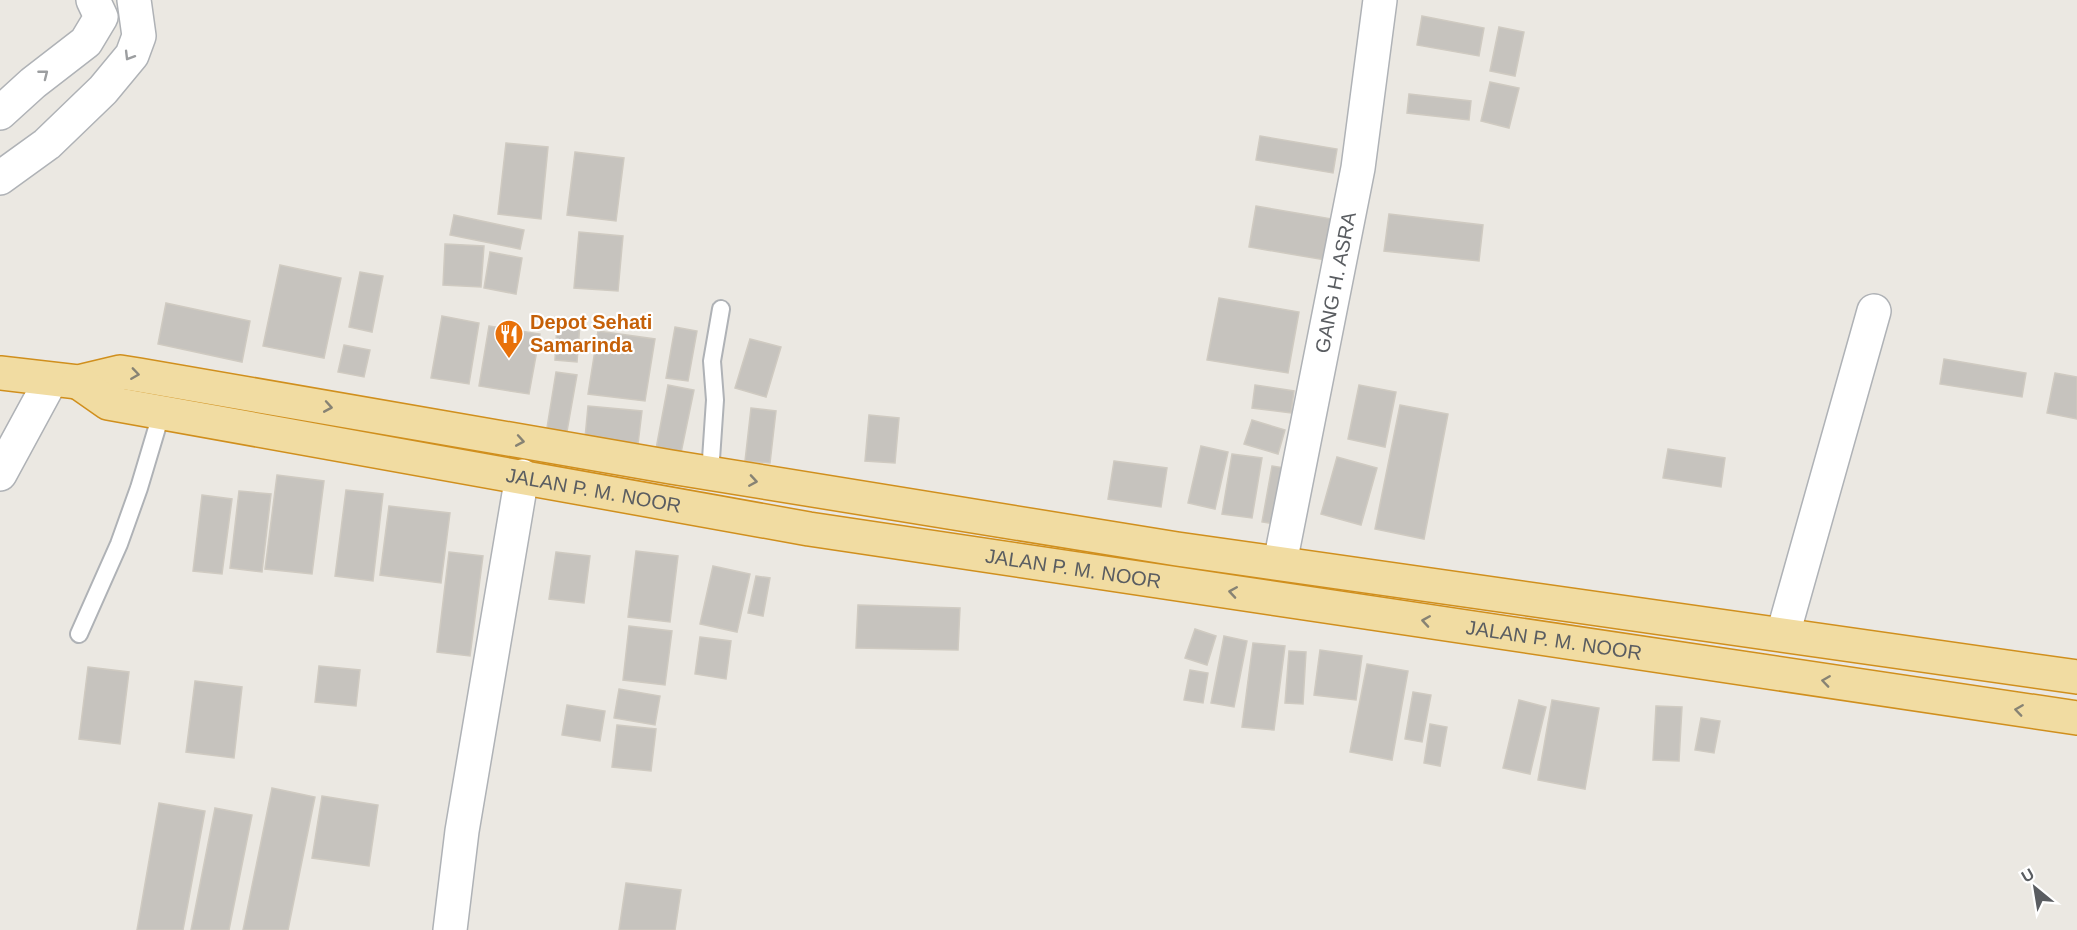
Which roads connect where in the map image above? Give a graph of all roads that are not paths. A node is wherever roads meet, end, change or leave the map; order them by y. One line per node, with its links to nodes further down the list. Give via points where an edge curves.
1 (1380, 0): 16 (street, GANG H. ASRA, via 1358,168)
2 (135, 1): 3 (street); 5 (street, one-way to 5, via 139,36 132,55 103,90 47,144)
3 (97, 8): 4 (street, one-way to 3, via 86,42)
4 (0, 113)
5 (0, 178)
6 (721, 309): 13 (lane, via 712,361 715,400)
7 (1874, 311): 18 (street)
8 (0, 373): 9 (highway, JALAN P. M. NOOR)
9 (64, 381): 10 (highway, JALAN P. M. NOOR, via 108,403); 11 (highway, JALAN P. M. NOOR, one-way to 11, via 120,372); 12 (street)
10 (162, 411): 14 (highway, JALAN P. M. NOOR); 17 (lane, via 119,544)
11 (607, 456): 13 (highway, JALAN P. M. NOOR); 15 (highway)
12 (0, 474)
13 (710, 474): 16 (highway, JALAN P. M. NOOR, one-way to 16)
14 (522, 476): 15 (highway, JALAN P. M. NOOR); 22 (street, via 462,831)
15 (601, 491): 19 (highway, JALAN P. M. NOOR, one-way to 15, via 809,529)
16 (1280, 563): 18 (highway, JALAN P. M. NOOR)
17 (79, 634)
18 (1793, 636): 19 (highway); 20 (highway, JALAN P. M. NOOR)
19 (1795, 676): 21 (highway, JALAN P. M. NOOR, one-way to 19)
20 (2077, 677)
21 (2077, 718)
22 (450, 930)

